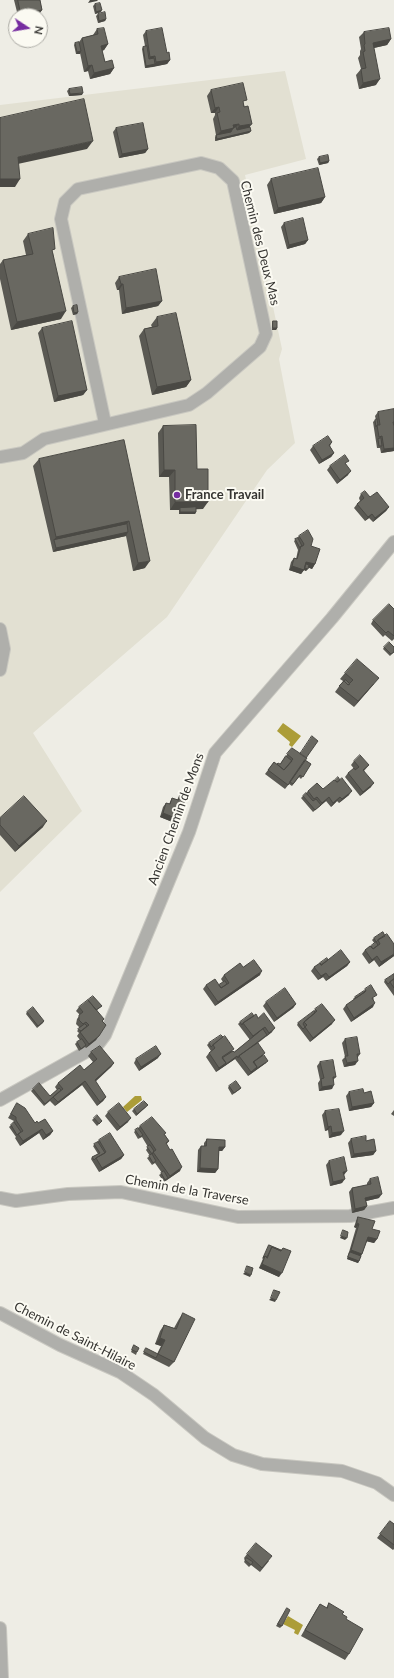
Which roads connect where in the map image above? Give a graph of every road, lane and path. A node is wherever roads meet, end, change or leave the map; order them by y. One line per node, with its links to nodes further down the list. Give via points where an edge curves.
1 (105, 423): 1 (street, Chemin des Deux Mas, via 189,405 207,393 260,347 266,334 233,181 220,168 201,162 78,189 65,202 61,219); 2 (street, Chemin des Deux Mas, via 44,439 23,453)
2 (0, 457)
3 (394, 542): 6 (street, Ancien Chemin de Mons, via 332,618 214,753 189,832 102,1039 86,1052)
4 (0, 629): 5 (street, via 4,649)
5 (0, 670)
6 (0, 1100)
7 (0, 1198): 8 (street, Chemin de la Traverse, via 16,1201 68,1194 121,1192 238,1217 350,1216)
8 (394, 1208)
9 (0, 1314): 10 (street, Chemin de Saint-Hilaire, via 120,1372 154,1395 205,1438 233,1455 262,1464 342,1471 378,1484)
10 (394, 1495)
11 (0, 1628): 12 (street)
12 (2, 1678)

